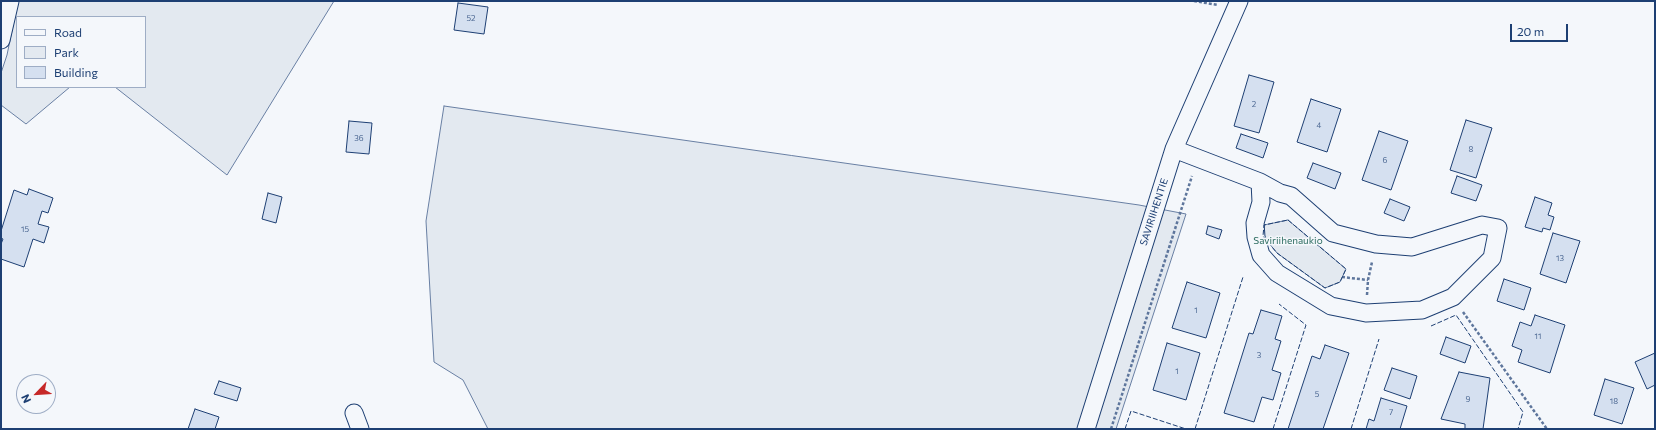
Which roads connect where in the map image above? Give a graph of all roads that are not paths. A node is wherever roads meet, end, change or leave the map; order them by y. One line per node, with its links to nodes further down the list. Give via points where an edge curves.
1 (10, 1): 3 (street)
2 (1239, 1): 4 (street, SAVIRIIHENTIE)
3 (1, 40)
4 (1174, 149): 5 (street); 8 (street, SAVIRIIHENTIE)
5 (1260, 182): 5 (street, via 1291,196 1333,233 1376,244 1412,247 1482,225 1498,228 1492,258 1453,297 1422,310 1366,313 1331,306 1278,273 1261,255 1255,223 1261,202)
6 (354, 413): 7 (street)
7 (360, 429)
8 (1086, 429)

